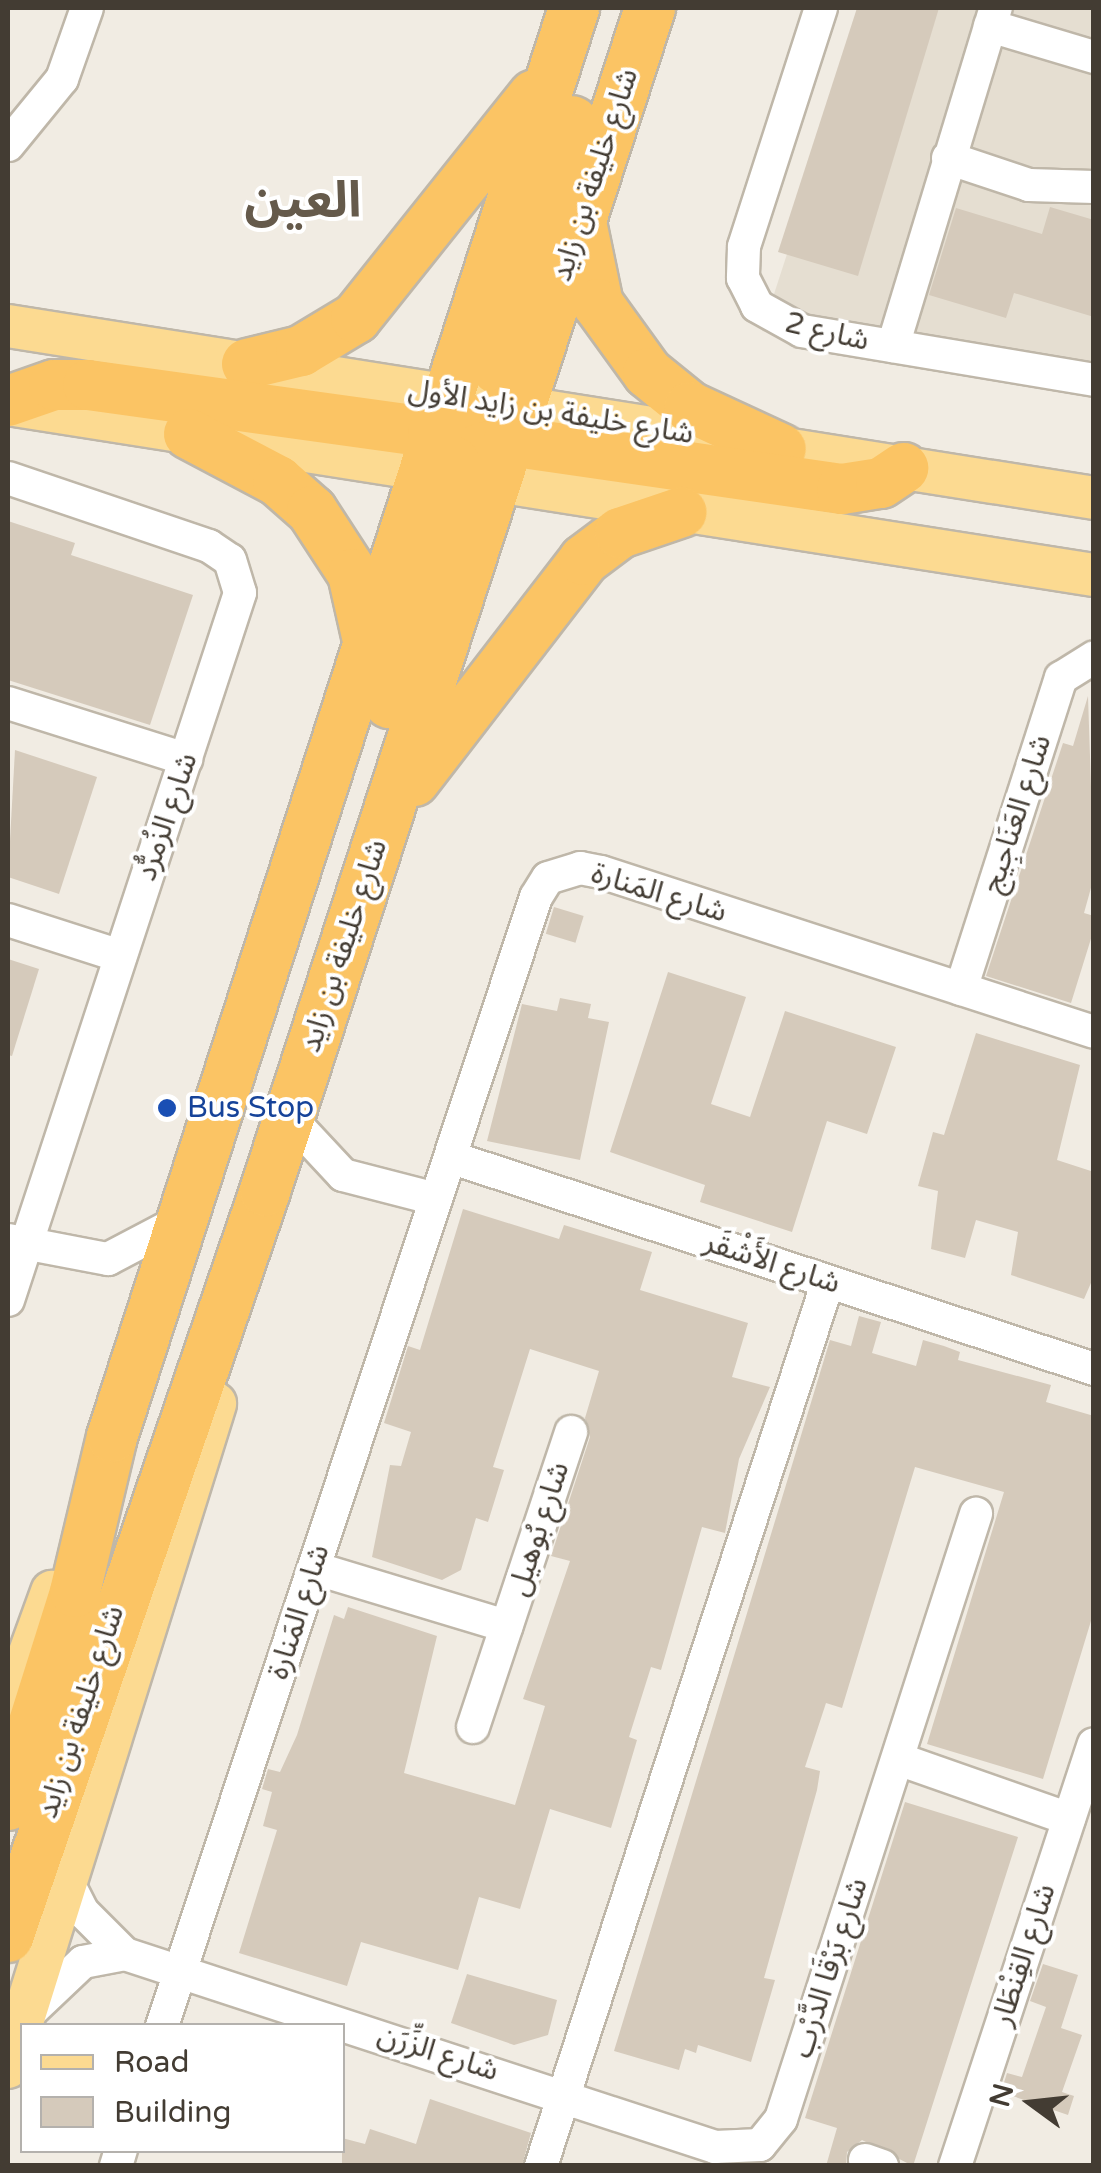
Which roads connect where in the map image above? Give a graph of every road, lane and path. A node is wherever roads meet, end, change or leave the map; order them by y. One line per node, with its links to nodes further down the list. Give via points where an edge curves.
1 (87, 8): 9 (street, via 72,61)
2 (574, 8): 8 (highway, شارع خليفة بن زايد)
3 (588, 8): 20 (highway, via 578,104)
4 (650, 8): 13 (highway, شارع خليفة بن زايد)
5 (821, 8): 15 (street, شارع 2, via 744,246 743,278 777,322)
6 (993, 16): 7 (street); 11 (street)
7 (1094, 57)
8 (555, 68): 16 (highway, via 356,318 302,350); 20 (highway, شارع خليفة بن زايد)
9 (22, 115): 10 (street)
10 (8, 146)
11 (948, 158): 12 (street, via 1029,185); 15 (street)
12 (1094, 187)
13 (582, 212): 20 (highway, شارع خليفة بن زايد); 21 (highway, via 590,282 626,347 690,407)
14 (8, 326): 16 (main road, شارع خليفة بن زايد الأول)
15 (892, 346): 17 (street, شارع 2)
16 (248, 364): 20 (main road, شارع خليفة بن زايد الأول)
17 (1094, 380)
18 (8, 403): 19 (main road, شارع خليفة بن زايد الأول); 20 (highway, via 36,389 88,385)
19 (189, 434): 20 (main road, شارع خليفة بن زايد الأول); 27 (highway, via 278,481 312,511 353,574)
20 (471, 439): 21 (main road, شارع خليفة بن زايد الأول); 22 (highway, via 842,490); 25 (main road, شارع خليفة بن زايد الأول); 27 (highway, شارع خليفة بن زايد); 31 (highway, شارع خليفة بن زايد); 32 (highway, via 352,830)
21 (781, 448): 22 (main road, شارع خليفة بن زايد الأول)
22 (903, 468): 24 (main road, شارع خليفة بن زايد الأول)
23 (8, 478): 30 (street, شارع الزُمرُّد, via 209,546 230,560 240,593)
24 (1094, 498)
25 (682, 512): 26 (main road, شارع خليفة بن زايد الأول); 31 (highway, via 620,533 584,560)
26 (1094, 575)
27 (367, 636): 41 (highway, شارع خليفة بن زايد)
28 (1094, 657): 35 (street, شارع العَنَاجِيج, via 1061,678)
29 (8, 703): 30 (street)
30 (186, 759): 34 (street, شارع الزُمرُّد)
31 (381, 832): 32 (highway, شارع خليفة بن زايد)
32 (361, 890): 37 (highway, شارع خليفة بن زايد)
33 (8, 920): 34 (street)
34 (120, 956): 42 (street, شارع الزُمرُّد)
35 (961, 989): 36 (street, شارع المَنارة); 38 (street, شارع المَنارة, via 601,872 558,873 536,897)
36 (1094, 1032)
37 (289, 1117): 39 (highway, شارع خليفة بن زايد); 40 (street, via 343,1175)
38 (450, 1157): 40 (street, شارع المَنارة); 43 (street, شارع الأَشْقَر)
39 (265, 1190): 57 (main road, via 213,1412); 58 (highway, شارع خليفة بن زايد)
40 (436, 1199): 49 (street, شارع المَنارة)
41 (180, 1222): 42 (street, via 108,1260); 47 (highway, شارع خليفة بن زايد)
42 (17, 1242): 44 (street, شارع الزُمرُّد)
43 (828, 1282): 45 (street, شارع الأَشْقَر); 66 (street)
44 (8, 1300)
45 (1094, 1369)
46 (571, 1432): 50 (street, شارع بُوهيل)
47 (112, 1437): 51 (main road); 55 (highway, شارع خليفة بن زايد, via 75,1592)
48 (976, 1514): 54 (street, شارع بَرْقَا الدَّرْب)
49 (314, 1568): 50 (street, شارع بُوهيل); 60 (street, شارع المَنارة)
50 (506, 1626): 52 (street, شارع بُوهيل)
51 (8, 1713)
52 (473, 1727)
53 (1094, 1744): 56 (street, شارع القِنْطَار)
54 (898, 1759): 56 (street); 67 (street, شارع بَرْقَا الدَّرْب, via 782,2119)
55 (8, 1805)
56 (1069, 1819): 69 (street, شارع القِنْطَار)
57 (67, 1880): 59 (street, via 83,1912); 61 (main road)
58 (8, 1936)
59 (125, 1954): 60 (street, شارع الزِّرَن); 61 (street, via 83,1962)
60 (181, 1969): 63 (street, شارع المَنارة); 66 (street, شارع الزِّرَن)
61 (23, 2018): 62 (main road)
62 (21, 2023)
63 (163, 2023)
64 (20, 2028): 65 (main road)
65 (8, 2067)
66 (566, 2094): 67 (street, شارع الزِّرَن); 68 (street)
67 (749, 2157)
68 (540, 2166)
69 (955, 2166)

